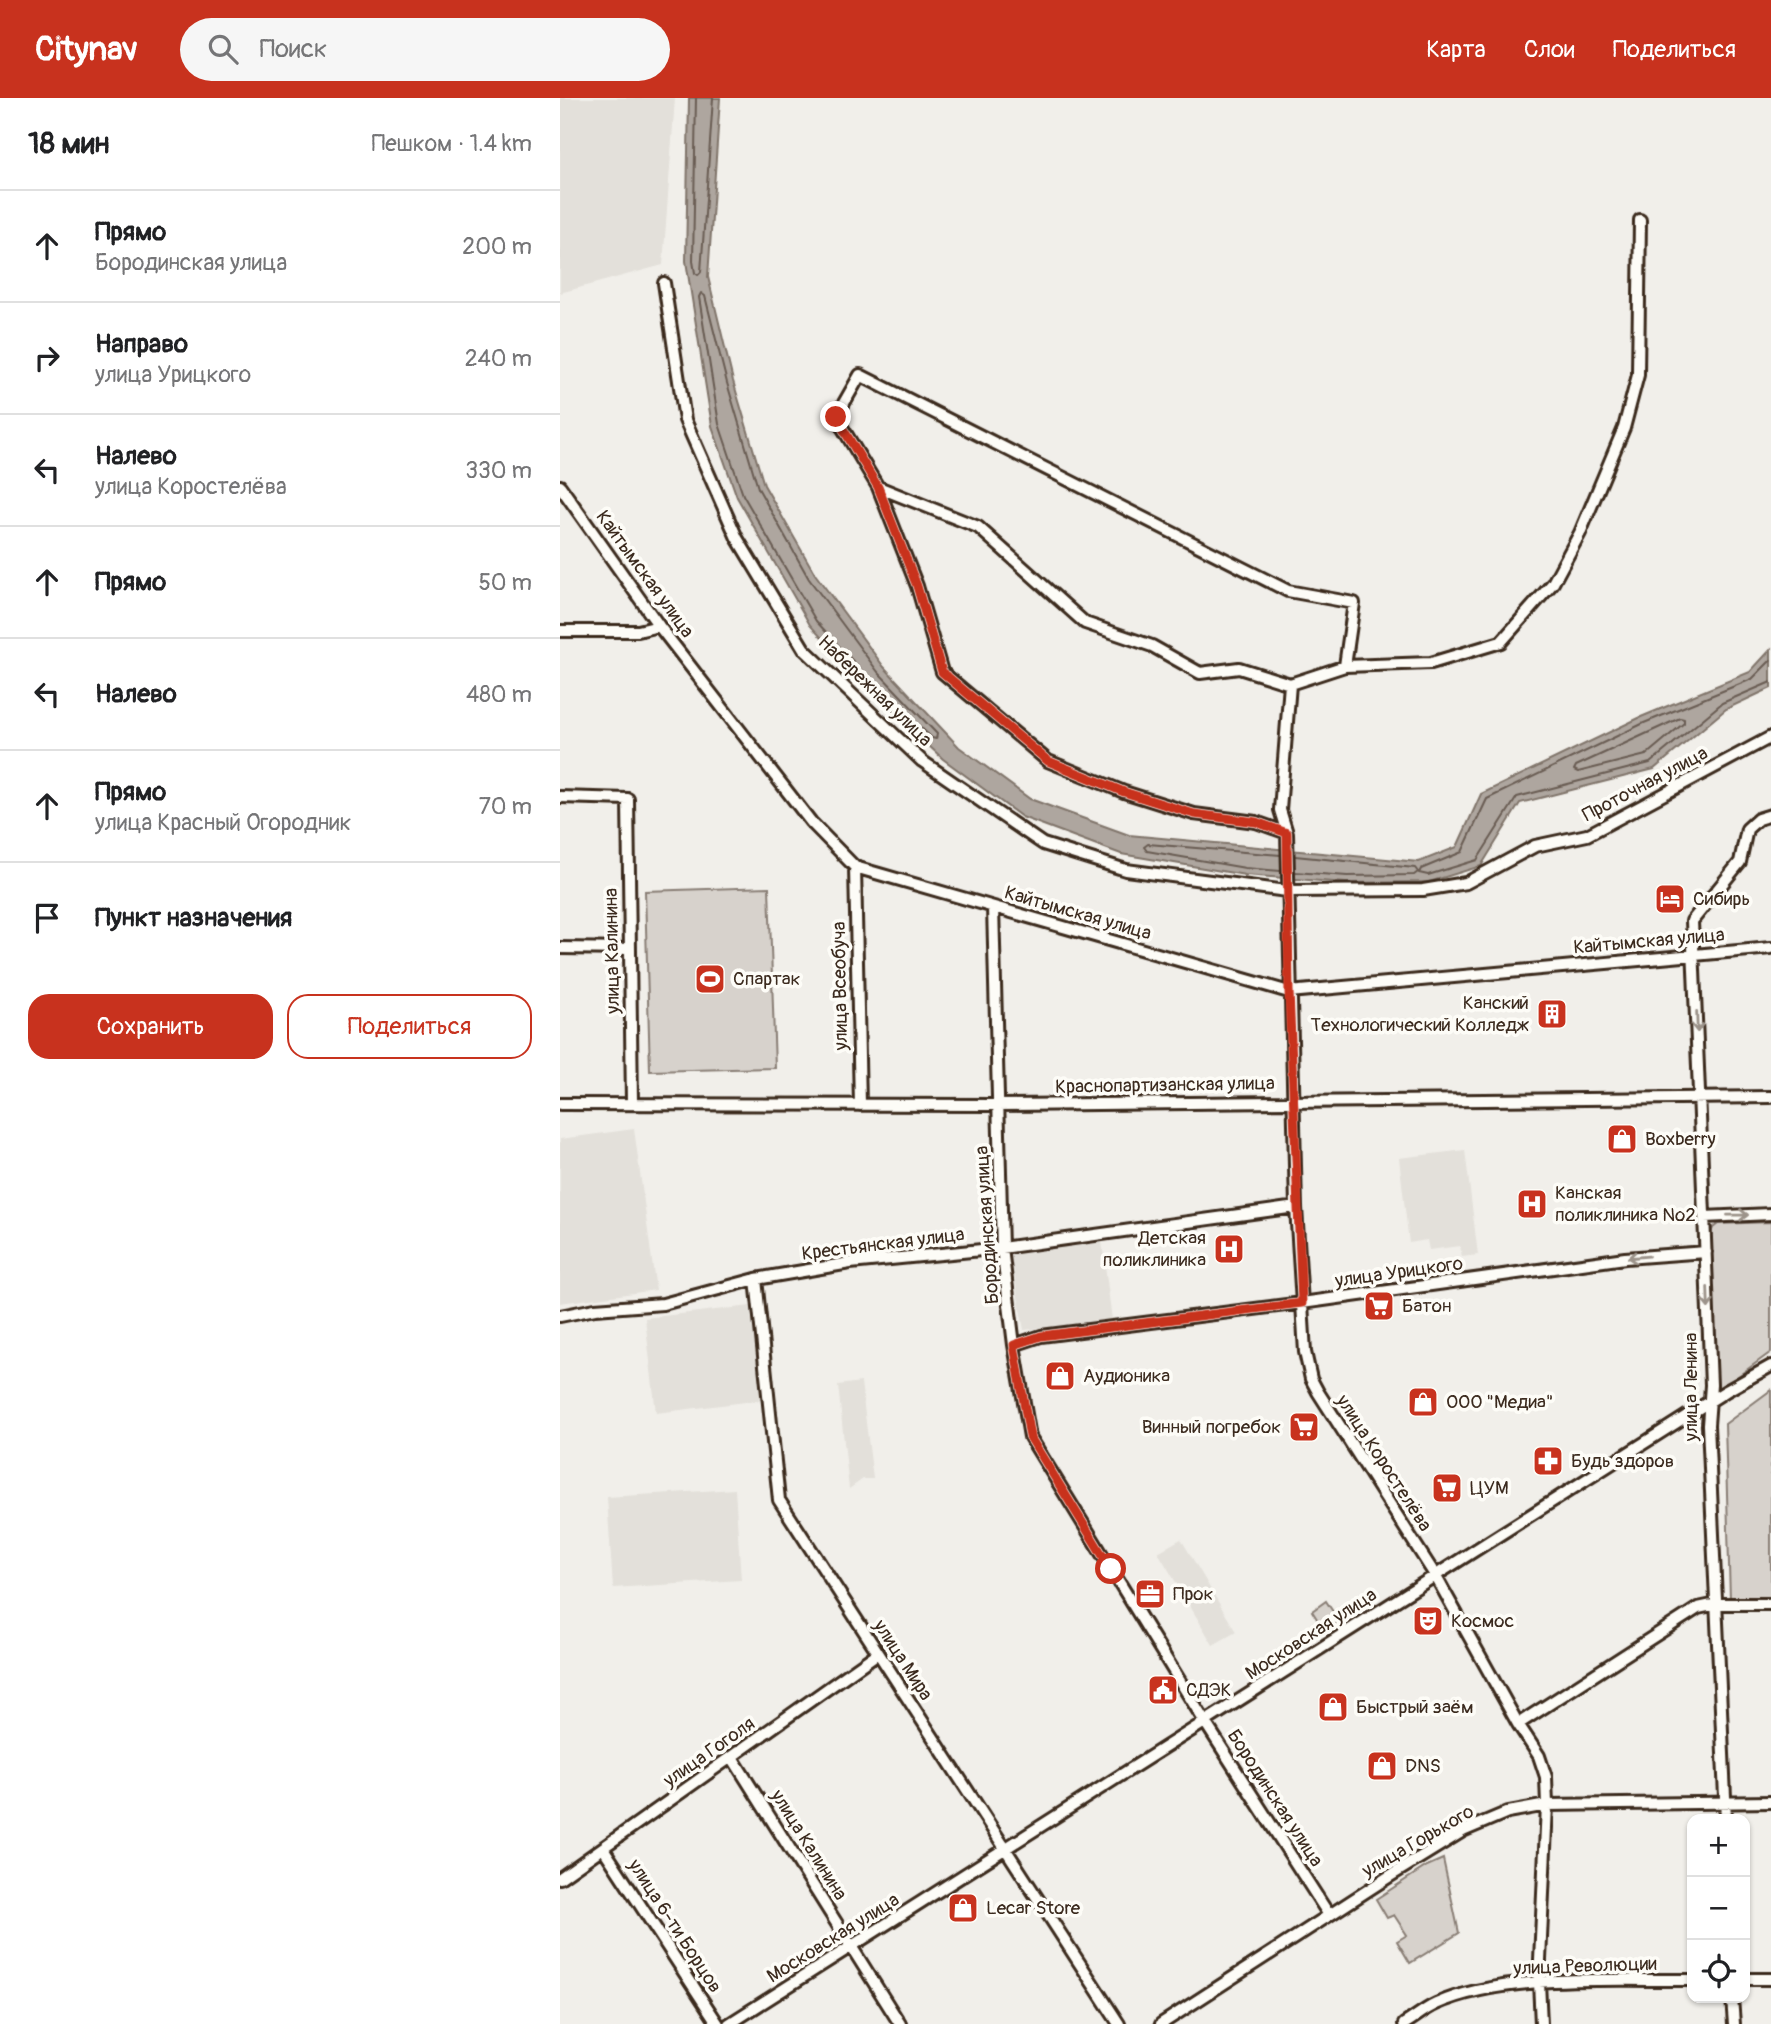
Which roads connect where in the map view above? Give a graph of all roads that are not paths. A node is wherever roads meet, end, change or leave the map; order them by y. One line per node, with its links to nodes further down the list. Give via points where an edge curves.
1 (1640, 220): 7 (street, via 1634,388 1624,428 1580,533 1553,583 1501,642 1431,663)
2 (664, 283): 14 (street, Набережная улица, via 685,420 737,538 804,649 922,761 1043,844 1126,870)
3 (560, 486): 5 (street, Кайтымская улица)
4 (878, 487): 7 (street, via 836,417 860,375 1288,591 1354,603); 8 (street, via 978,527 1085,623 1152,646 1200,673 1239,668); 12 (street, via 917,586 942,672 984,708 1048,761 1194,814 1256,822)
5 (659, 626): 6 (street, via 638,631); 13 (street, Кайтымская улица, via 811,822)
6 (560, 631)
7 (1345, 666): 8 (street)
8 (1290, 684): 12 (street, улица Коростелёва, via 1280,810)
9 (1771, 737): 14 (street, Проточная улица, via 1587,835 1535,846 1466,883 1423,890)
10 (560, 797): 18 (street, улица Калинина, via 628,799)
11 (1771, 815): 19 (street, via 1747,829 1740,862 1692,921)
12 (1287, 833): 14 (street, улица Коростелёва)
13 (855, 867): 15 (street, Кайтымская улица); 26 (street, улица Всеобуча)
14 (1287, 891): 20 (street, улица Коростелёва)
15 (993, 907): 20 (street, Кайтымская улица); 27 (street, Бородинская улица)
16 (560, 948): 18 (street)
17 (1771, 948): 19 (street, Кайтымская улица)
18 (629, 949): 24 (street, улица Калинина)
19 (1695, 954): 20 (street, Кайтымская улица); 21 (street, улица Ленина, one-way to 21)
20 (1289, 992): 23 (street, улица Коростелёва)
21 (1700, 1097): 22 (street, Краснопартизанская улица); 23 (street, Краснопартизанская улица); 30 (street, улица Ленина)
22 (1771, 1097)
23 (1294, 1101): 27 (street, Краснопартизанская улица); 28 (street, улица Коростелёва)
24 (632, 1103): 25 (street, Краснопартизанская улица); 26 (street, Краснопартизанская улица)
25 (560, 1104)
26 (859, 1105): 27 (street, Краснопартизанская улица)
27 (997, 1105): 31 (street, Бородинская улица)
28 (1296, 1206): 31 (street, Крестьянская улица); 34 (street, улица Коростелёва)
29 (1771, 1214): 30 (street, one-way to 29)
30 (1704, 1217): 32 (street, улица Ленина)
31 (1002, 1248): 33 (street, Крестьянская улица, via 850,1263); 36 (street, Бородинская улица)
32 (1706, 1252): 34 (street, улица Урицкого, one-way to 34, via 1625,1258); 38 (street, улица Ленина, one-way to 38)
33 (756, 1279): 35 (street, Крестьянская улица, via 663,1304); 42 (street, улица Мира, via 779,1500)
34 (1302, 1303): 36 (street, улица Урицкого, via 1041,1336); 39 (street, улица Коростелёва, via 1311,1379)
35 (560, 1316)
36 (1014, 1345): 43 (street, Бородинская улица, via 1030,1437)
37 (1771, 1366): 38 (street, Московская улица)
38 (1711, 1403): 39 (street, Московская улица); 40 (street, улица Ленина, via 1708,1425)
39 (1435, 1575): 43 (street, Московская улица); 44 (street, улица Коростелёва)
40 (1717, 1604): 41 (street); 44 (street, via 1698,1608); 47 (street, улица Ленина)
41 (1771, 1604)
42 (878, 1653): 45 (street, улица Гоголя); 51 (street, улица Мира)
43 (1205, 1722): 51 (street, Московская улица); 53 (street, Бородинская улица)
44 (1518, 1724): 48 (street, улица Коростелёва, via 1539,1756 1546,1777)
45 (732, 1757): 50 (street, улица Гоголя); 54 (street, улица Калинина)
46 (1771, 1802): 47 (street, улица Горького)
47 (1726, 1804): 48 (street, улица Горького); 49 (street, улица Ленина)
48 (1547, 1805): 53 (street, улица Горького, via 1508,1812 1463,1831); 58 (street, улица Коростелёва)
49 (1726, 1814)
50 (603, 1848): 52 (street, улица Гоголя); 60 (street, улица 6-ти Борцов)
51 (1004, 1850): 54 (street, Московская улица); 63 (street, улица Мира)
52 (560, 1878)
53 (1329, 1915): 64 (street, улица Горького)
54 (852, 1947): 61 (street, Московская улица); 62 (street, улица Калинина)
55 (1750, 1979): 56 (street)
56 (1771, 1979)
57 (1687, 1980): 58 (street, улица Революции)
58 (1539, 1982): 65 (street, улица Революции, via 1459,1996); 66 (street, улица Коростелёва)
59 (1732, 2003): 67 (street)
60 (718, 2024)
61 (729, 2024)
62 (900, 2024)
63 (1119, 2024)
64 (1161, 2024)
65 (1404, 2024)
66 (1541, 2024)
67 (1734, 2024)

